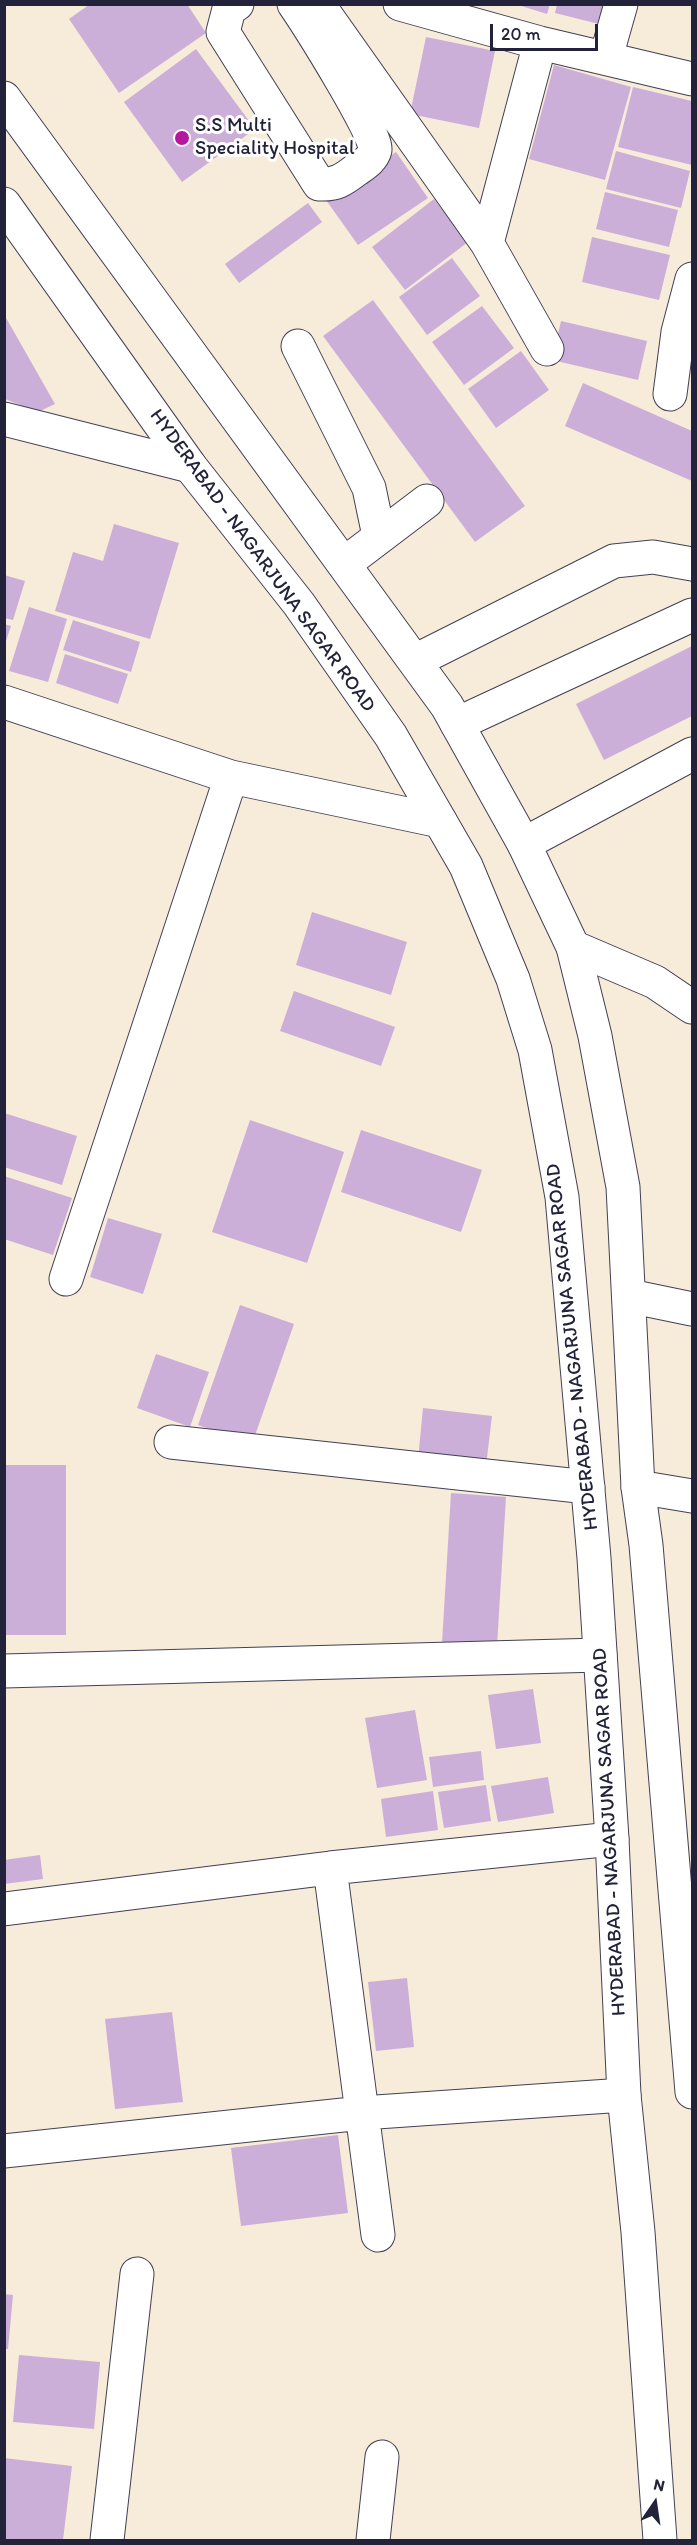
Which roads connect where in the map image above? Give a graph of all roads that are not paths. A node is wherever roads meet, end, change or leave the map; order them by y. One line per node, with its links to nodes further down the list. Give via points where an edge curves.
1 (237, 4): 4 (street, via 230,9 223,32 319,184 339,183 369,160 374,142)
2 (400, 4): 5 (street)
3 (621, 4): 6 (street)
4 (310, 10): 10 (street)
5 (540, 43): 6 (street); 10 (street)
6 (606, 57): 7 (street)
7 (693, 80)
8 (4, 98): 19 (street)
9 (4, 204): 16 (street, HYDERABAD - NAGARJUNA SAGAR ROAD)
10 (487, 243): 13 (street)
11 (693, 279): 14 (street, via 678,332)
12 (298, 346): 18 (street, via 369,488)
13 (548, 350)
14 (670, 394)
15 (4, 419): 16 (street)
16 (190, 466): 27 (street, HYDERABAD - NAGARJUNA SAGAR ROAD, via 300,604 391,736)
17 (427, 501): 18 (street)
18 (379, 536): 19 (street)
19 (344, 564): 22 (street)
20 (693, 564): 22 (street, via 653,557 614,561)
21 (693, 615): 24 (street)
22 (415, 662): 24 (street)
23 (6, 707): 26 (street)
24 (457, 724): 28 (street)
25 (693, 754): 28 (street)
26 (231, 777): 27 (street); 31 (street)
27 (440, 821): 35 (street, HYDERABAD - NAGARJUNA SAGAR ROAD, via 466,866 509,969 535,1050 562,1197)
28 (524, 844): 29 (street)
29 (573, 947): 30 (street, via 655,982); 32 (street, via 595,1036 623,1187)
30 (693, 1007)
31 (66, 1279)
32 (629, 1296): 33 (street); 36 (street)
33 (693, 1309)
34 (171, 1442): 35 (street)
35 (588, 1487): 38 (street, HYDERABAD - NAGARJUNA SAGAR ROAD)
36 (638, 1487): 37 (street); 43 (street)
37 (693, 1496)
38 (600, 1655): 39 (street); 40 (street, HYDERABAD - NAGARJUNA SAGAR ROAD)
39 (4, 1671)
40 (612, 1839): 41 (street); 45 (street, HYDERABAD - NAGARJUNA SAGAR ROAD)
41 (330, 1868): 42 (street); 46 (street)
42 (4, 1909)
43 (687, 1966): 44 (street)
44 (693, 2092)
45 (624, 2094): 46 (street); 53 (street, HYDERABAD - NAGARJUNA SAGAR ROAD)
46 (362, 2113): 47 (street); 48 (street)
47 (4, 2151)
48 (378, 2235)
49 (137, 2274): 51 (street)
50 (382, 2457): 52 (street)
51 (108, 2541)
52 (373, 2541)
53 (660, 2541)

